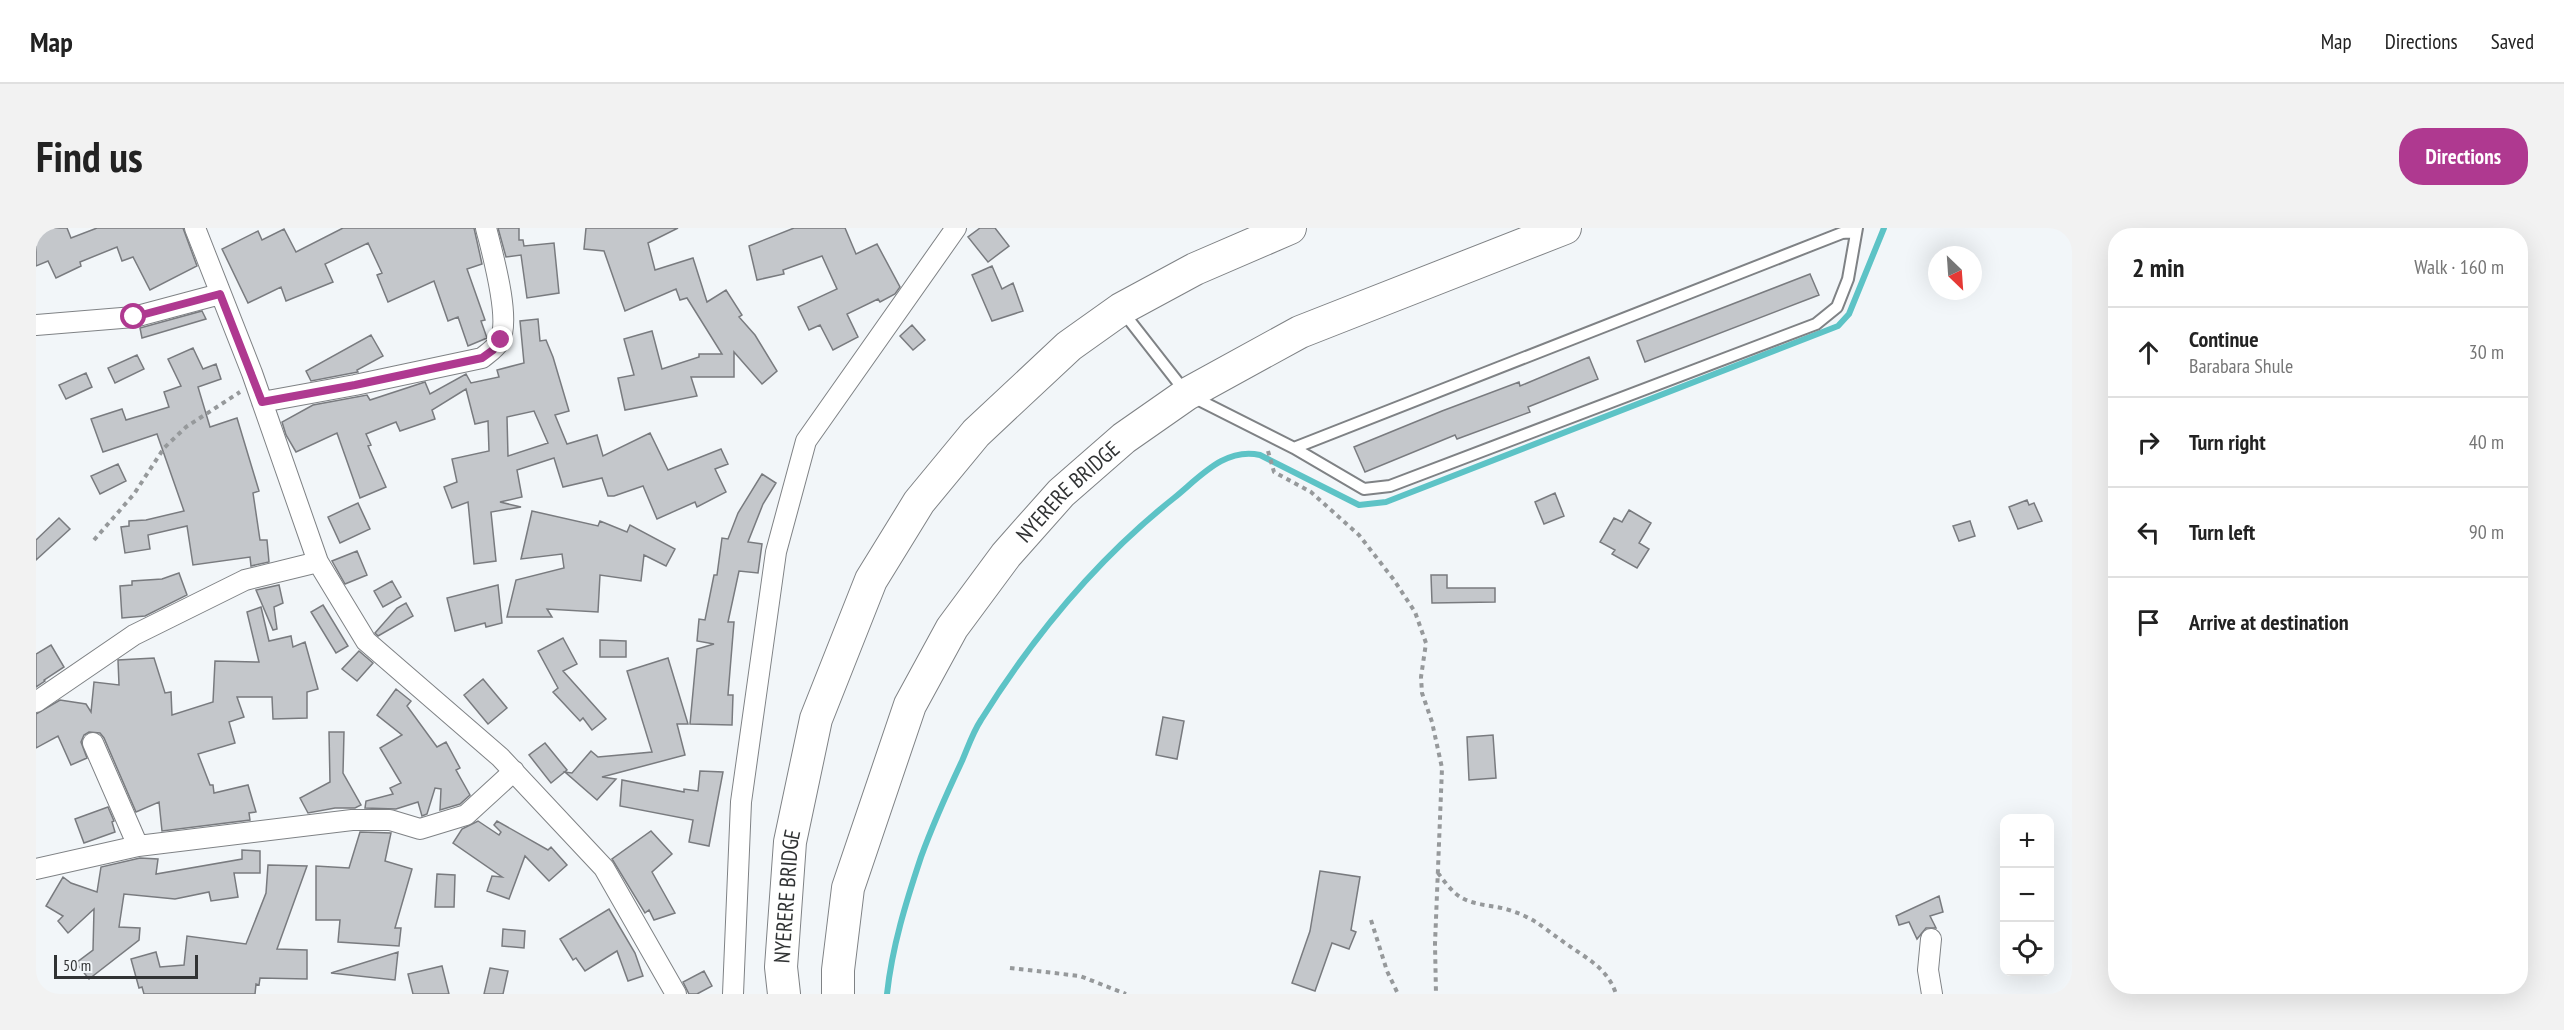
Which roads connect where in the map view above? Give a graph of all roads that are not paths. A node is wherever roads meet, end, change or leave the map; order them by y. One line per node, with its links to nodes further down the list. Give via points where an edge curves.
1 (195, 228): 7 (street)
2 (486, 228): 11 (street, via 499,281 502,323 501,340 493,350 482,358)
3 (956, 228): 21 (street, via 806,441 776,552 741,802)
4 (1290, 228): 8 (main road, NYERERE BRIDGE, via 1194,269)
5 (1564, 228): 10 (main road, NYERERE BRIDGE, via 1300,333)
6 (1856, 230): 12 (lane); 12 (lane, via 1841,298 1837,307 1816,324 1390,486 1364,489)
7 (220, 294): 9 (street, via 134,317); 11 (street)
8 (1121, 309): 10 (lane); 22 (main road, NYERERE BRIDGE, via 1069,346 976,433 919,502 871,580 816,720 790,842 781,967)
9 (36, 325)
10 (1187, 394): 12 (lane); 23 (main road, NYERERE BRIDGE, via 1124,438 1061,493 1006,555 952,628 910,705 848,888)
11 (262, 402): 13 (street)
12 (1294, 448)
13 (318, 562): 14 (street, via 246,580 134,635); 16 (street, via 366,640)
14 (36, 702)
15 (93, 743): 17 (street)
16 (514, 771): 17 (street, via 466,815 420,829 390,820 352,820); 20 (street, via 604,868)
17 (138, 846): 18 (street)
18 (36, 869)
19 (1930, 939): 24 (street, via 1928,970)
20 (675, 994)
21 (733, 994)
22 (784, 994)
23 (838, 994)
24 (1932, 994)

